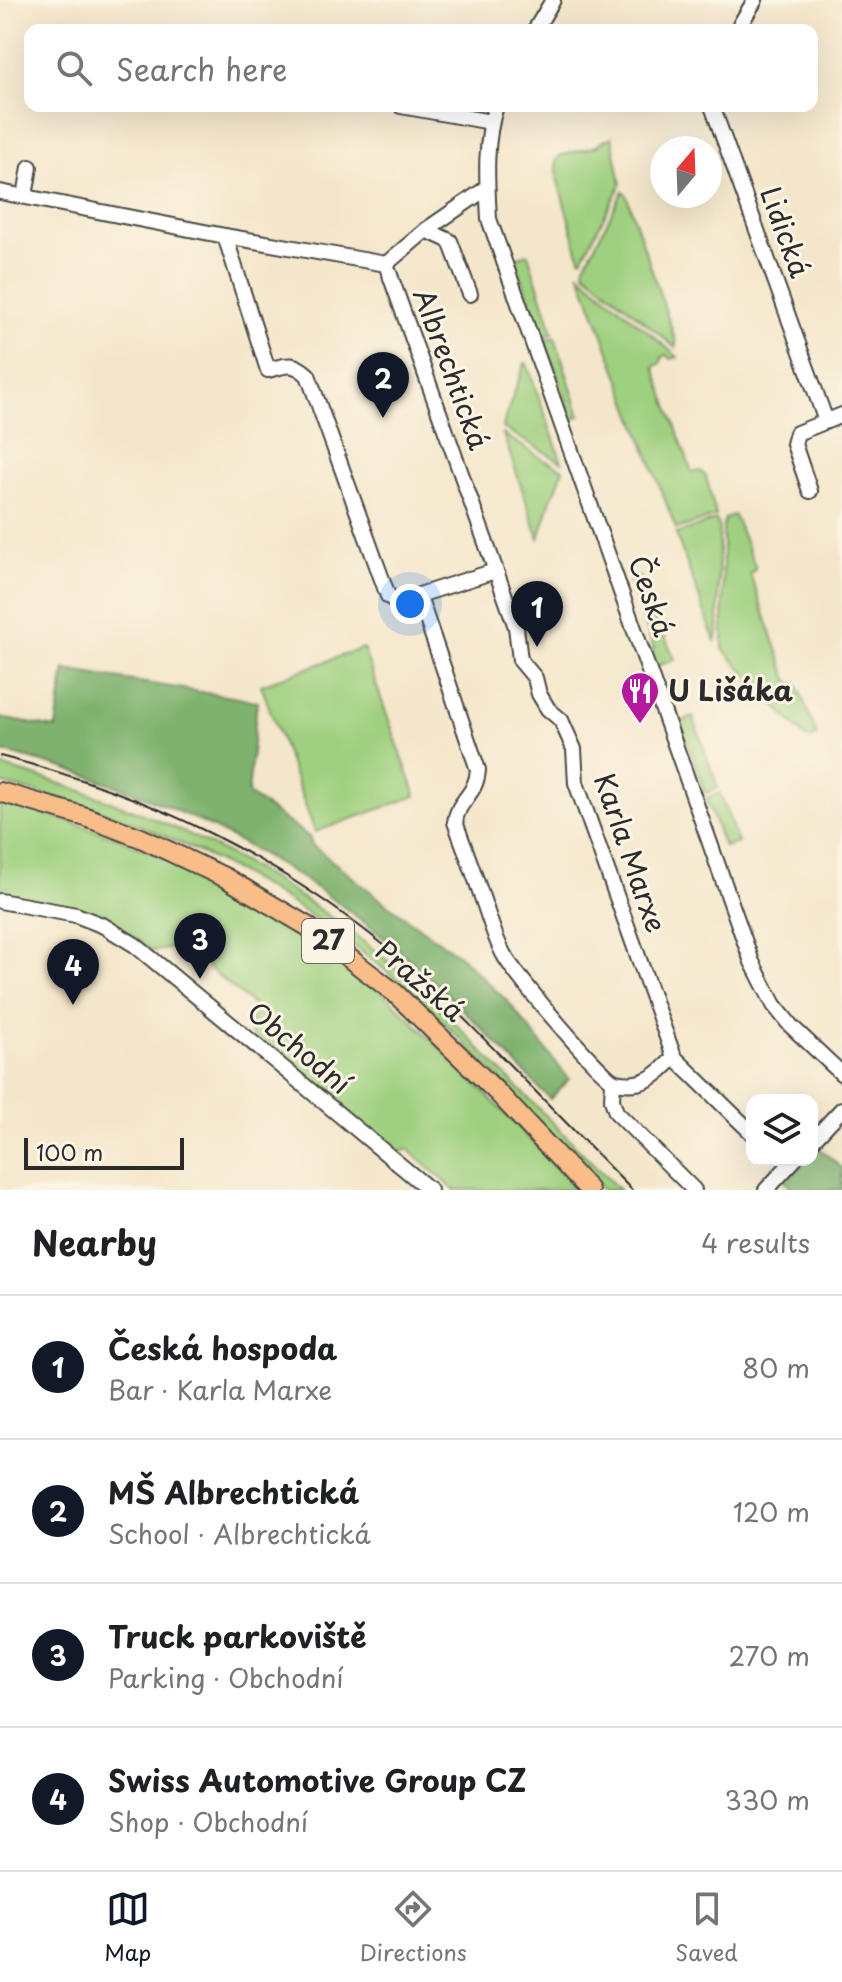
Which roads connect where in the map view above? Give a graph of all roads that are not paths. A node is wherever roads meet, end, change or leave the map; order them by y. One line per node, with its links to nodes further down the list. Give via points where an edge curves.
1 (553, 0): 3 (street)
2 (755, 0): 4 (street)
3 (539, 24)
4 (741, 24)
5 (435, 112): 8 (street)
6 (494, 112): 8 (street, Česká)
7 (714, 112): 18 (street, Lidická)
8 (491, 122): 10 (street, Česká)
9 (30, 167): 12 (street)
10 (487, 188): 13 (street); 25 (street, Česká, via 489,219 752,962 774,1005)
11 (0, 192): 12 (street, Albrechtická)
12 (25, 196): 14 (street, Albrechtická)
13 (426, 230): 15 (street); 16 (street, via 450,241)
14 (225, 236): 15 (street, Albrechtická); 21 (street, via 270,374 285,365 298,366 308,375 388,596 397,602)
15 (386, 264): 20 (street, Albrechtická)
16 (470, 294)
17 (842, 415): 18 (street)
18 (826, 421): 19 (street, via 797,433 794,444)
19 (810, 491)
20 (495, 571): 21 (street); 24 (street, Karla Marxe, via 516,627 520,660 574,749 576,783)
21 (419, 596): 26 (street, via 478,770 475,787 460,804 455,822 495,935 524,982)
22 (0, 792): 32 (main road, Pražská / 27, via 141,838 226,878 307,926 406,1003)
23 (0, 901): 31 (street, Obchodní, via 76,915 135,945)
24 (674, 1057): 26 (street, via 646,1082); 28 (street, Karla Marxe)
25 (842, 1074)
26 (613, 1082): 33 (street, via 616,1112)
27 (842, 1109): 29 (street)
28 (746, 1127)
29 (818, 1135)
30 (784, 1166): 34 (street)
31 (430, 1190)
32 (589, 1190)
33 (694, 1190)
34 (766, 1190)

